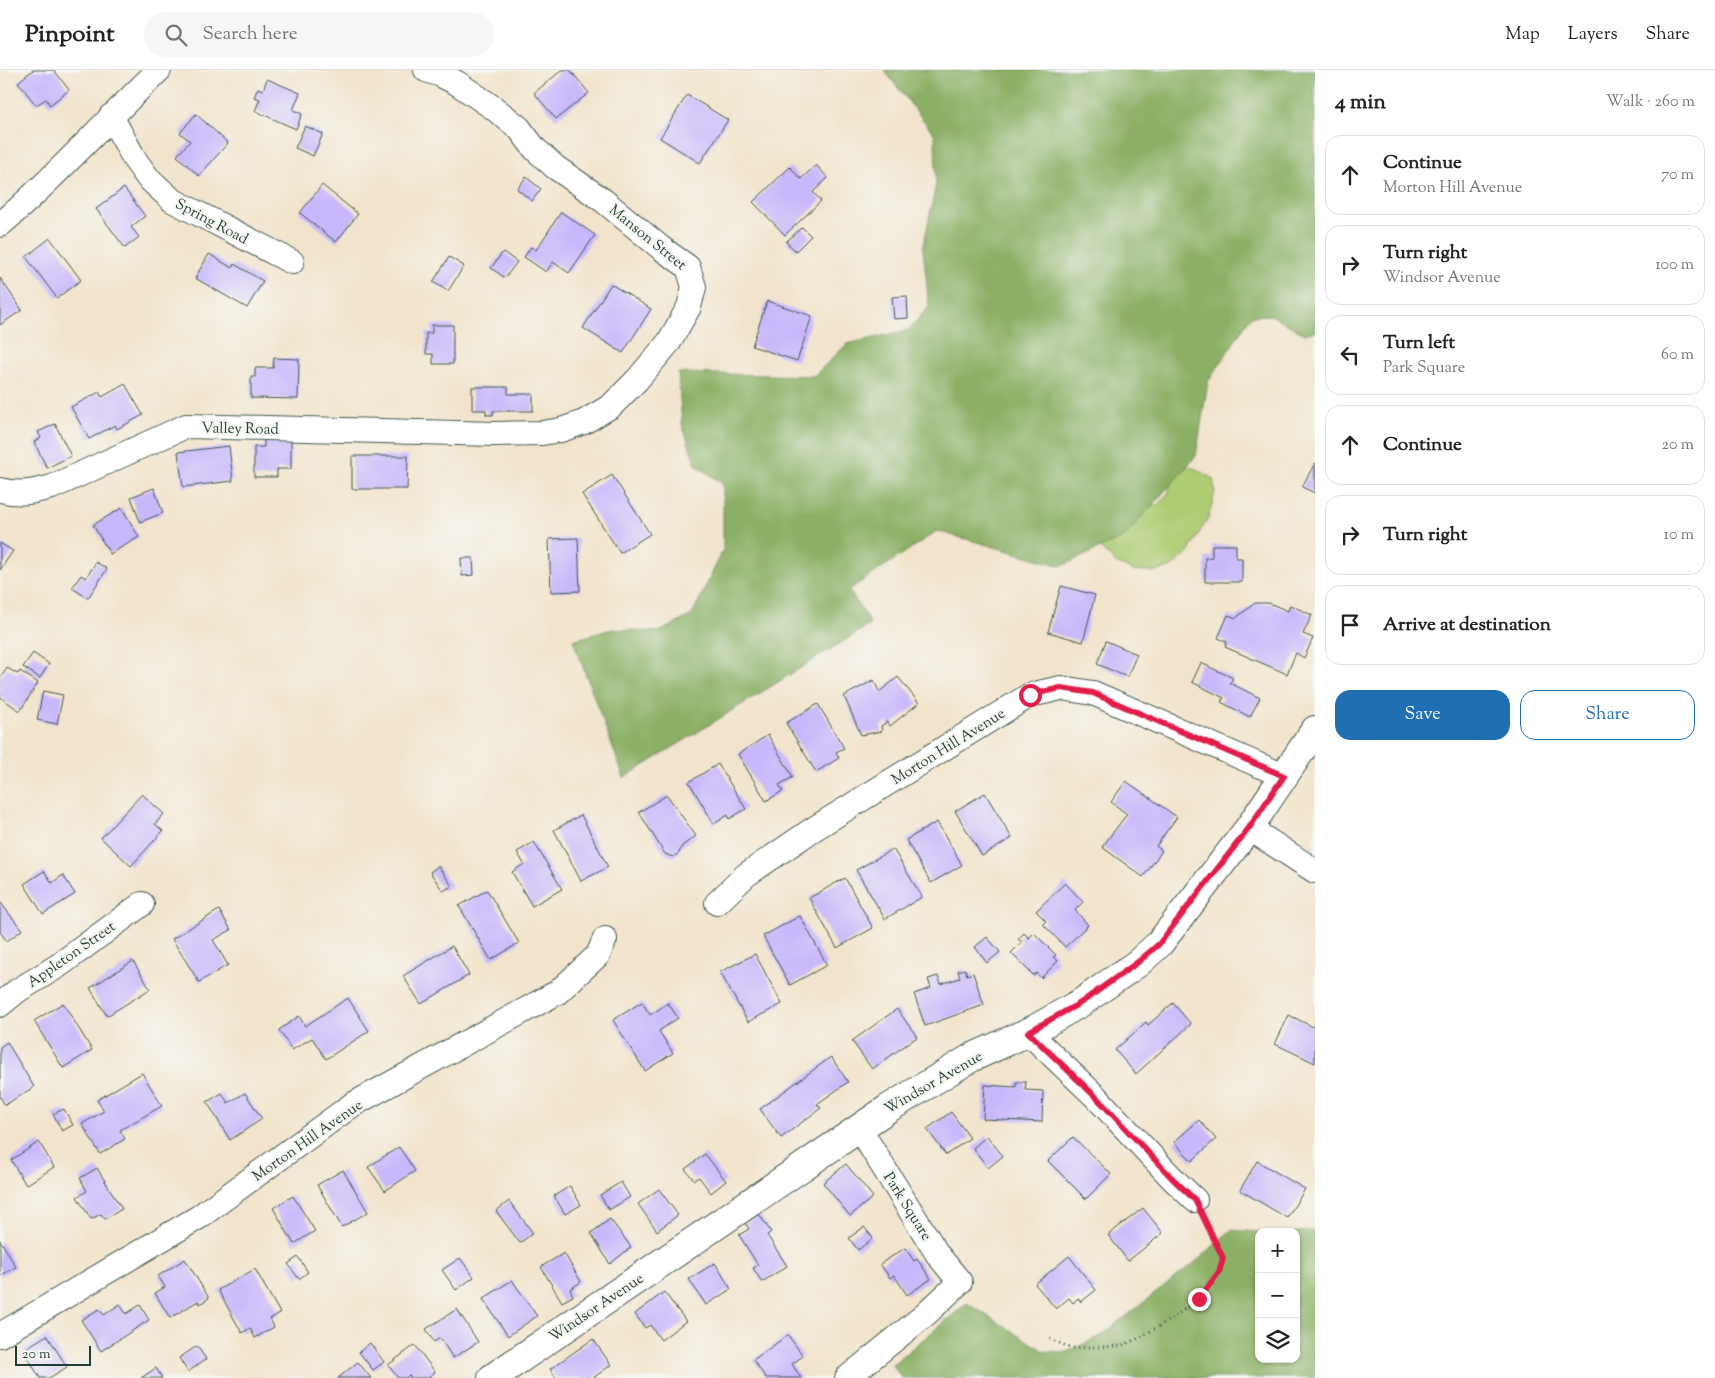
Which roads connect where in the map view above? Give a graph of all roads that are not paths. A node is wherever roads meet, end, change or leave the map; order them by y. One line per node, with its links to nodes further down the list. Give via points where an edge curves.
1 (159, 70): 3 (street)
2 (433, 71): 6 (street, Manson Street, via 496,108 555,167 604,201 688,268 694,287 689,307 669,342 611,406 584,422 561,430)
3 (111, 116): 4 (street, via 37,193); 5 (street, Spring Road, via 148,178 172,200)
4 (0, 225)
5 (292, 262)
6 (495, 434): 7 (street, Valley Road, via 186,426 52,487 14,494)
7 (0, 490)
8 (1315, 730): 9 (street, Windsor Avenue)
9 (1284, 776): 10 (street, Windsor Avenue); 12 (street, Morton Hill Avenue, via 1093,693 1061,688 1046,691 1030,695 812,830 746,875)
10 (1249, 828): 11 (street); 16 (street, Windsor Avenue, via 1159,944 1082,1002)
11 (1315, 871)
12 (717, 903)
13 (142, 904): 15 (street, Appleton Street)
14 (605, 938): 19 (street, Morton Hill Avenue, via 598,955 558,992 352,1106 199,1217)
15 (0, 1005)
16 (1028, 1032): 17 (street, Windsor Avenue, via 971,1058); 18 (street)
17 (859, 1128): 20 (street, Windsor Avenue); 21 (street, Park Square, via 938,1255 960,1282)
18 (1195, 1200)
19 (0, 1335)
20 (492, 1378)
21 (847, 1378)

